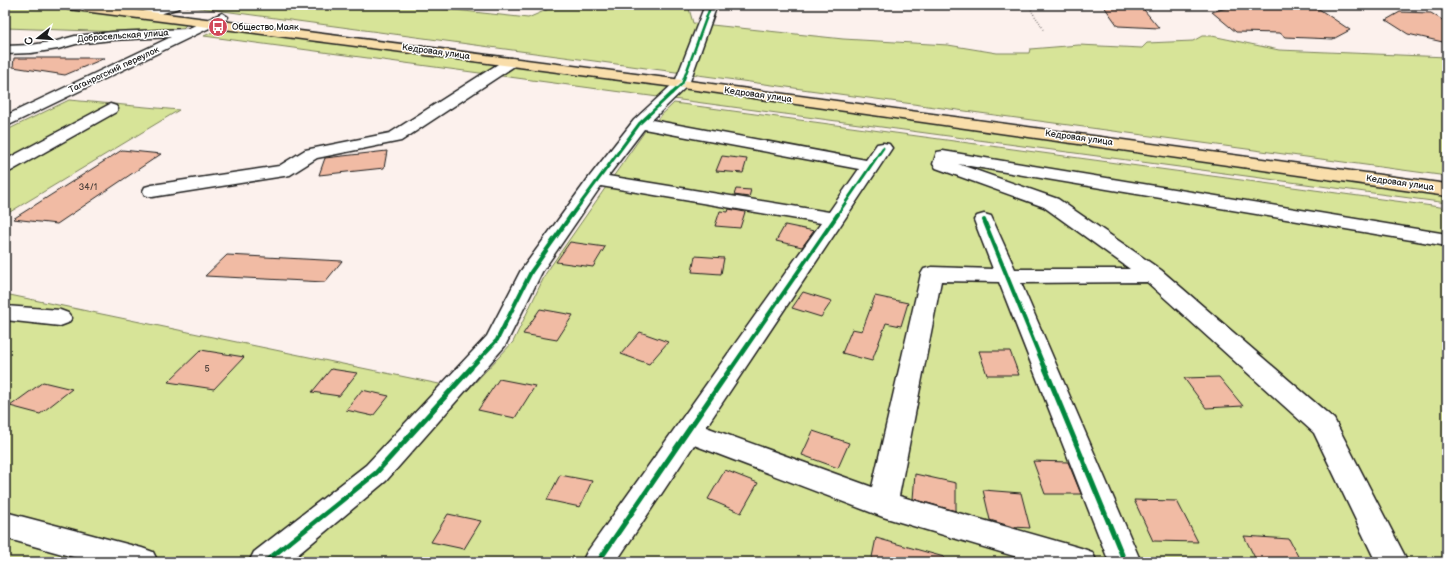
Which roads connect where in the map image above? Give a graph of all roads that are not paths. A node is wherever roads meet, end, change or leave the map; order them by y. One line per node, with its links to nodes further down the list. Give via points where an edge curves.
1 (68, 5): 6 (main road, Кедровая улица)
2 (126, 5): 5 (main road, Кедровая улица)
3 (175, 5): 5 (street)
4 (711, 5): 11 (street)
5 (161, 9): 6 (street); 7 (main road, Кедровая улица)
6 (147, 14): 7 (main road, Кедровая улица)
7 (217, 20): 8 (street, Таганрогский переулок); 10 (main road, Кедровая улица); 11 (main road, Кедровая улица)
8 (194, 32): 9 (street, Добросельская улица, via 112,36 31,49); 13 (street, Таганрогский переулок)
9 (5, 50)
10 (511, 62): 11 (main road, Кедровая улица); 21 (street, via 395,138 311,154 284,171)
11 (684, 81): 16 (street); 19 (main road, Кедровая улица); 20 (main road, Кедровая улица)
12 (110, 110): 17 (street)
13 (26, 111): 14 (street); 15 (street, Таганрогский переулок)
14 (5, 112)
15 (5, 122)
16 (640, 124): 18 (street); 22 (street, via 877,157)
17 (5, 167)
18 (596, 180): 22 (street); 33 (street, via 532,272 497,340 376,474)
19 (1447, 182)
20 (1447, 190)
21 (152, 191)
22 (833, 220): 29 (street)
23 (984, 220): 26 (street)
24 (1447, 240): 25 (street, via 943,156 942,164 1051,203)
25 (1152, 275): 26 (street); 37 (street, via 1324,426)
26 (1007, 276): 30 (street, via 932,274); 36 (street)
27 (5, 313): 28 (street)
28 (60, 318)
29 (687, 431): 30 (street); 34 (street)
30 (883, 504): 35 (street)
31 (5, 525): 32 (street)
32 (142, 562)
33 (265, 562)
34 (598, 562)
35 (1081, 562)
36 (1125, 562)
37 (1392, 562)

